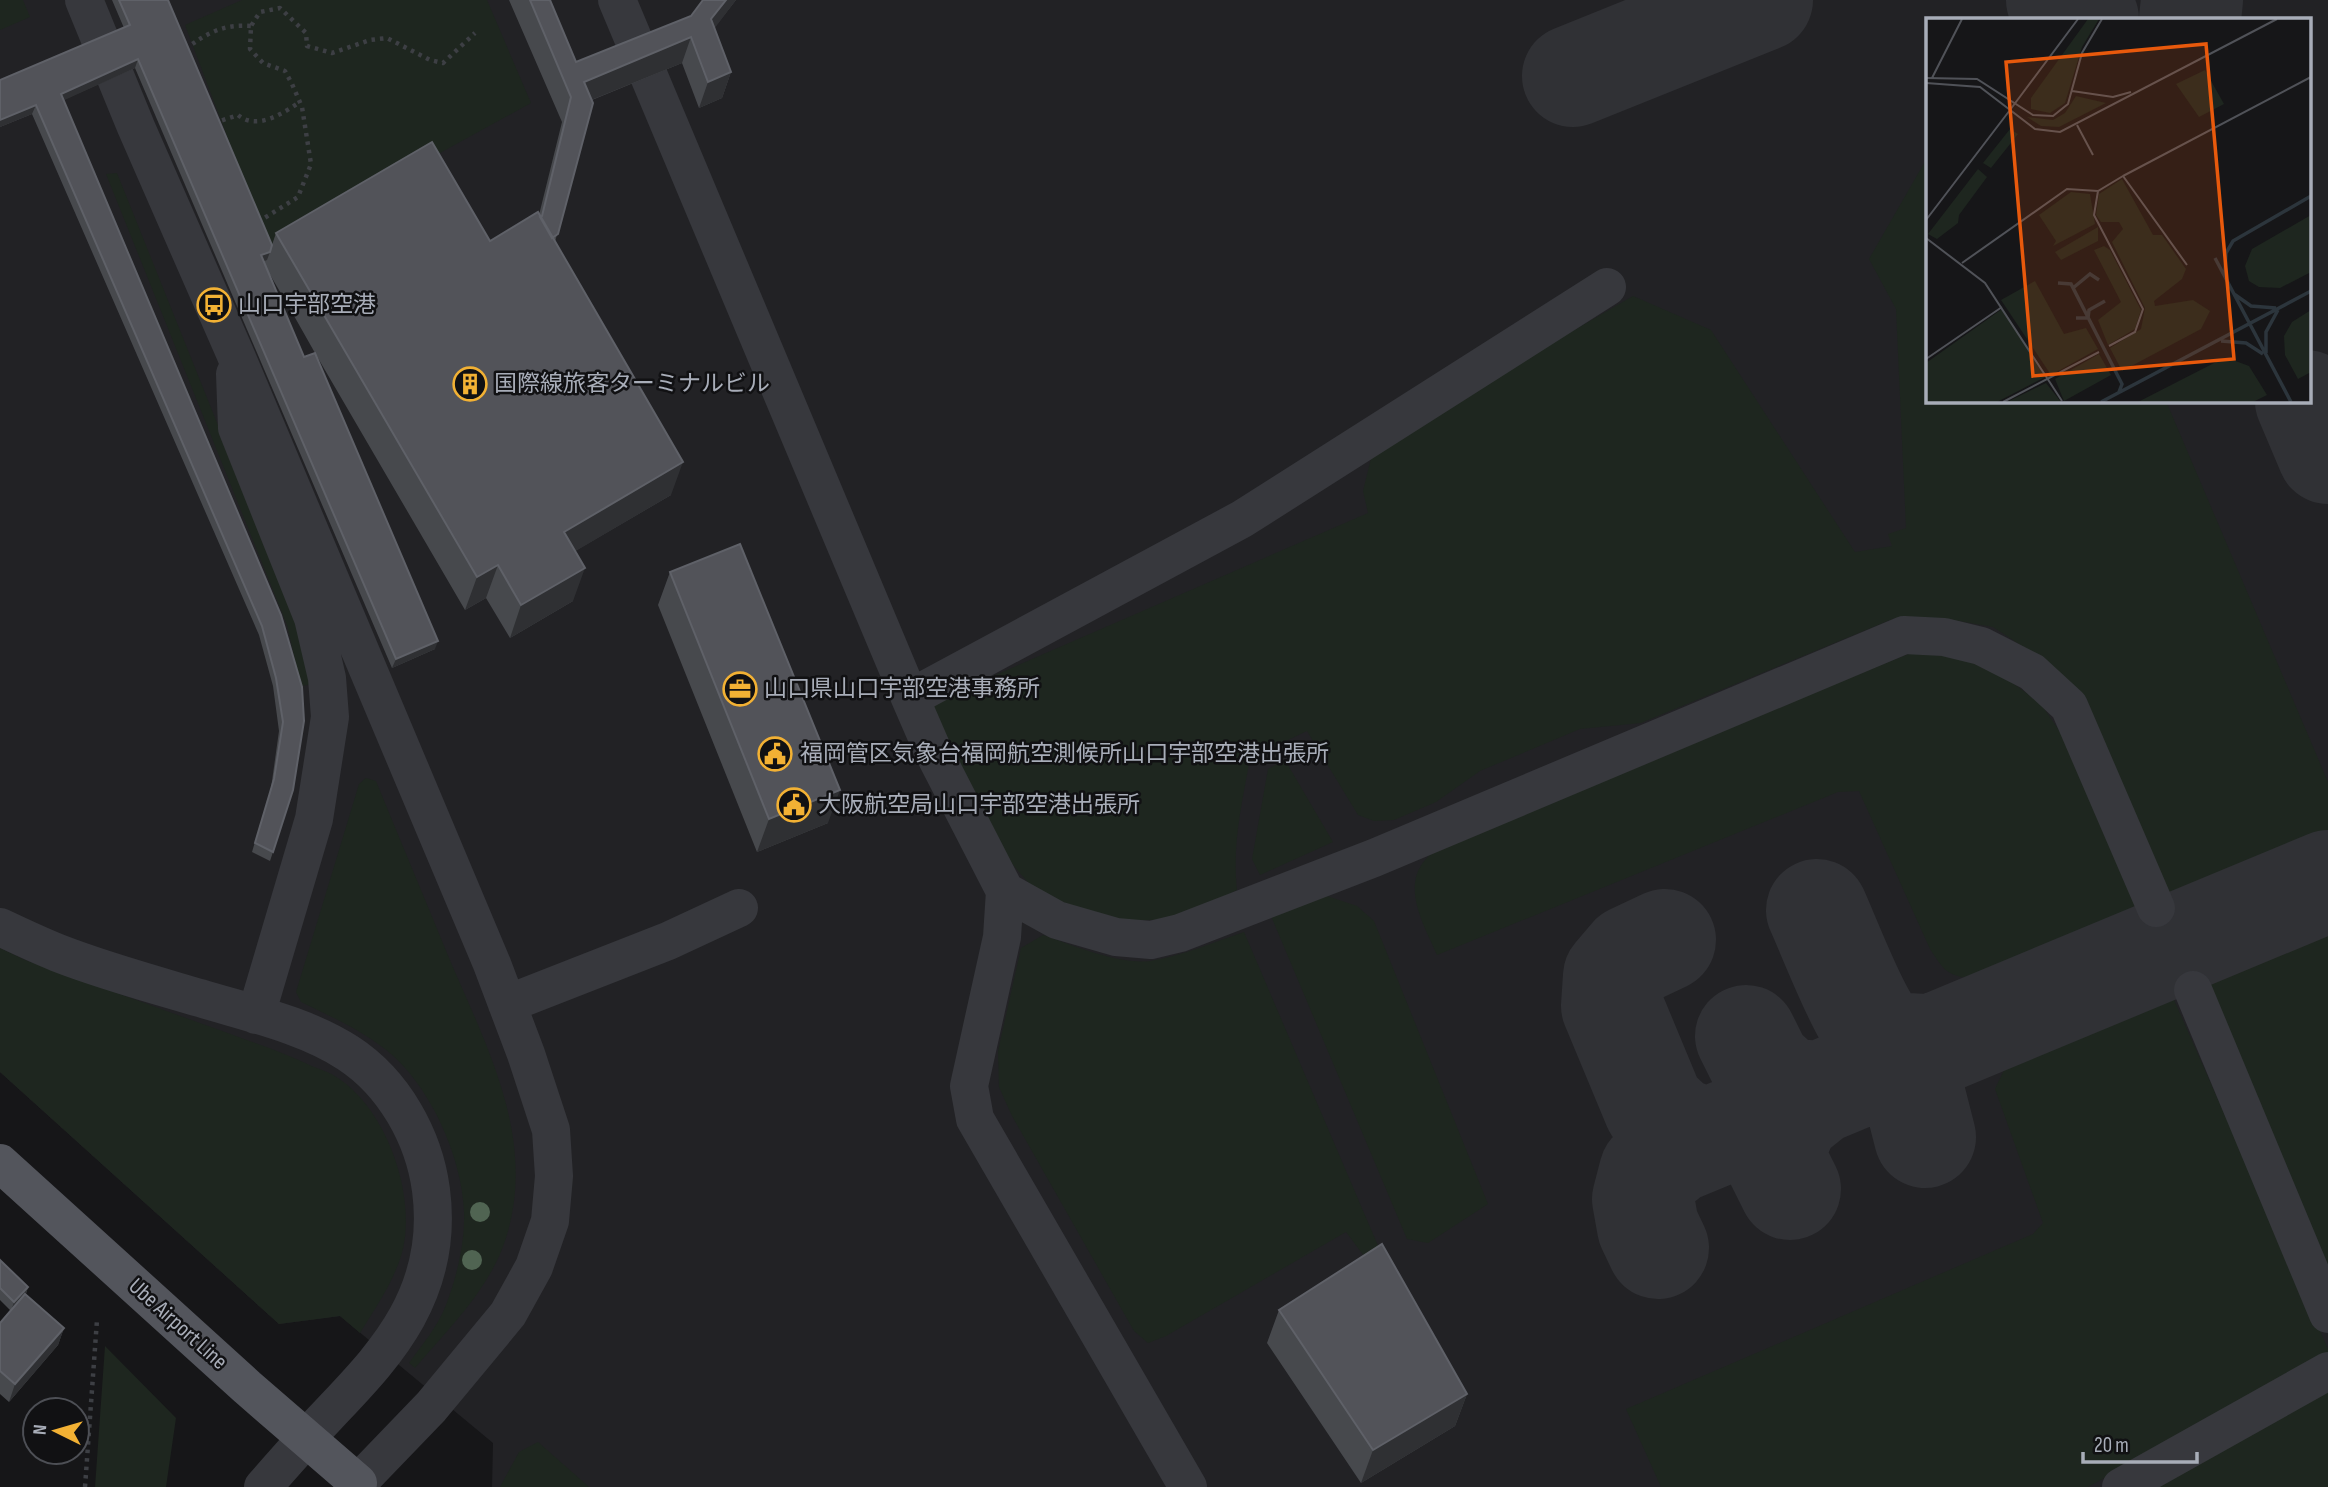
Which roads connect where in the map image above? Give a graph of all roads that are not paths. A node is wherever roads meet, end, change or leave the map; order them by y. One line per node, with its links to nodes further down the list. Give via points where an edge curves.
1 (84, 0): 4 (street)
2 (617, 0): 5 (street)
3 (1607, 287): 5 (street, via 1242,519)
4 (234, 351): 11 (street); 12 (street, via 237,428 313,618 327,678 330,717 314,819)
5 (910, 698): 6 (street)
6 (1005, 891): 8 (street, via 1057,920 1116,937 1152,940 1180,933 1374,858 1904,635 1944,636 1982,646 2032,672 2069,706); 19 (street, via 1002,937 969,1086 975,1119)
7 (739, 908): 11 (street)
8 (2156, 908)
9 (0, 927): 12 (street, via 84,962)
10 (2193, 990): 14 (street)
11 (507, 1004): 17 (street, via 551,1130 554,1176 550,1221 534,1267 508,1314)
12 (257, 1015): 16 (street, via 314,1035 349,1054 377,1077 399,1104 429,1171 434,1215 423,1285 374,1366)
13 (0, 1163): 16 (main road, Ube Airport Line)
14 (2328, 1314)
15 (2328, 1371): 20 (street)
16 (306, 1438): 17 (main road, Ube Airport Line); 18 (street)
17 (358, 1486)
18 (263, 1487)
19 (1188, 1487)
20 (2121, 1487)

